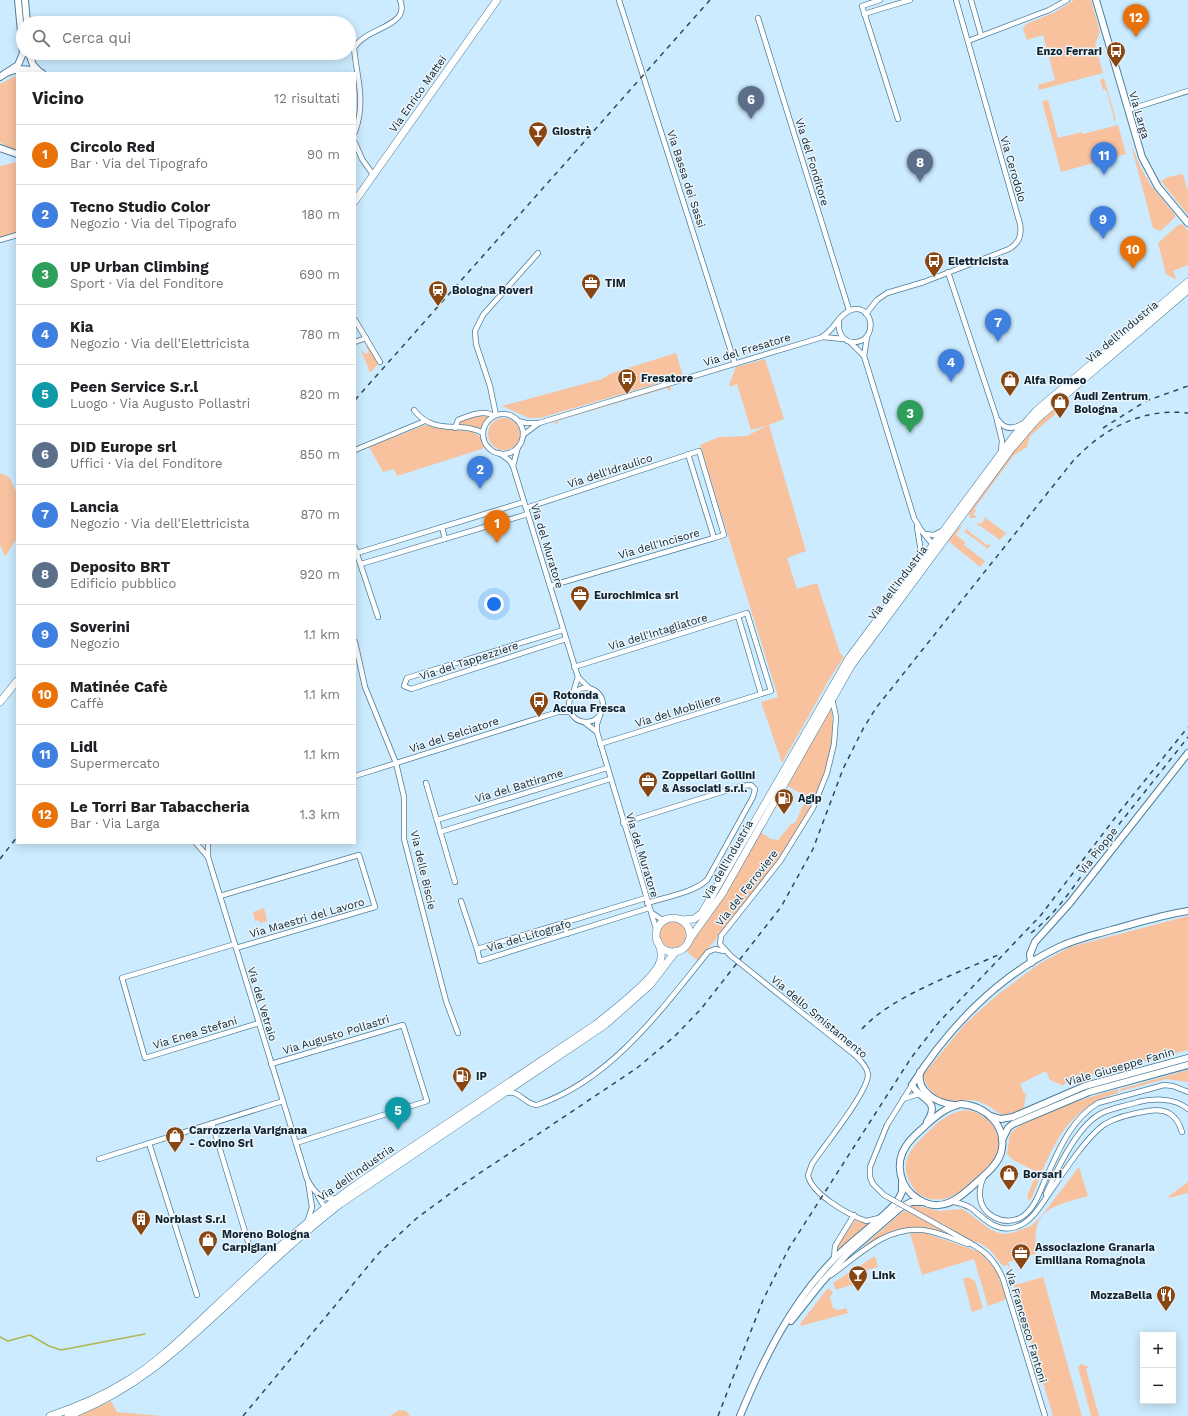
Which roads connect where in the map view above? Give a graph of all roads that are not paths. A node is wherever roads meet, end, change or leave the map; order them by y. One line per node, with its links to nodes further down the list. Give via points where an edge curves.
1 (18, 0): 13 (main road)
2 (25, 0): 14 (main road)
3 (400, 0): 18 (street, via 403,10 399,18 361,39)
4 (497, 0): 32 (main road, Via Enrico Mattei)
5 (619, 0): 53 (street, Via Bassa dei Sassi)
6 (880, 0): 12 (street, via 862,6)
7 (910, 0): 12 (street)
8 (956, 0): 17 (street, Via Cerodolo)
9 (971, 0): 16 (street)
10 (1067, 0): 16 (street, via 1049,10)
11 (1096, 0): 26 (main road, Via Larga)
12 (864, 14): 27 (street)
13 (20, 16)
14 (26, 16)
15 (758, 18): 41 (street, Via del Fonditore)
16 (981, 35): 17 (street)
17 (968, 40): 38 (street, Via Cerodolo, via 1021,230 1018,242 1009,249)
18 (356, 45)
19 (20, 60): 24 (main road, via 18,65)
20 (31, 60): 23 (main road)
21 (356, 60): 28 (street, via 361,94)
22 (37, 72): 24 (main road, via 23,69)
23 (41, 72)
24 (2, 75)
25 (1188, 91): 26 (street)
26 (1128, 110): 34 (main road, Via Larga, via 1150,174)
27 (898, 119)
28 (356, 128)
29 (356, 145): 32 (street)
30 (0, 148): 31 (main road)
31 (16, 154)
32 (374, 176): 33 (main road, Via Enrico Mattei)
33 (356, 200)
34 (1188, 223)
35 (16, 235): 36 (street)
36 (0, 240)
37 (538, 252): 55 (street, via 483,315 475,331 476,344 490,386)
38 (948, 272): 42 (street, Via Cerodolo, via 887,293 877,300); 56 (street)
39 (1188, 282): 59 (main road, Via dell'Industria)
40 (1188, 290): 80 (main road, Via dell'Industria, via 1031,425)
41 (849, 310): 42 (street, via 859,310); 43 (street)
42 (866, 314): 46 (street, via 872,327)
43 (839, 320): 45 (street, Via del Fresatore); 48 (street, via 839,330)
44 (356, 322): 47 (street)
45 (823, 337): 48 (street, Via del Fresatore); 53 (street, Via del Fresatore)
46 (867, 337): 50 (street, via 859,342); 51 (street)
47 (366, 338): 49 (street); 52 (street)
48 (843, 339): 50 (street)
49 (356, 342)
50 (849, 342): 51 (street)
51 (864, 356): 73 (street)
52 (380, 362)
53 (735, 364): 60 (street, Via del Fresatore)
54 (414, 410): 57 (street)
55 (495, 415): 58 (street, via 510,415); 61 (street, via 483,413 463,418 458,420); 62 (street, via 486,424)
56 (996, 416): 59 (street, via 1006,428 1014,428); 67 (street, via 1002,441)
57 (424, 421): 61 (street); 65 (street)
58 (518, 421): 60 (street, Via del Fresatore); 63 (street)
59 (1025, 422): 67 (main road, Via dell'Industria)
60 (539, 423): 63 (street, Via del Fresatore)
61 (455, 428): 62 (street)
62 (483, 433): 66 (street, via 487,446)
63 (522, 435): 64 (street)
64 (518, 446): 66 (street, via 510,452); 69 (street)
65 (356, 450)
66 (499, 453): 69 (street)
67 (1001, 453): 75 (main road, Via dell'Industria)
68 (688, 454): 71 (street, Via dell'Idraulico); 77 (street, Via dell'Incisore); 77 (street, Via dell'Idraulico, via 699,451 724,535)
69 (513, 466): 70 (street, Via del Muratore)
70 (524, 502): 71 (street, Via del Muratore); 74 (street)
71 (526, 508): 72 (street, Via del Muratore)
72 (528, 514): 78 (street); 84 (street, Via del Muratore)
73 (916, 523): 76 (street); 79 (street)
74 (442, 527): 78 (street); 81 (street)
75 (946, 527): 76 (street, via 934,535); 80 (main road, Via dell'Industria)
76 (923, 533): 80 (street)
77 (714, 538): 84 (street, Via dell'Incisore)
78 (445, 539): 82 (street)
79 (919, 539): 80 (street, via 923,545); 83 (street, via 921,552)
80 (933, 547): 83 (main road, Via dell'Industria); 98 (main road, Via dell'Industria)
81 (356, 551): 82 (street)
82 (361, 564): 86 (street)
83 (918, 564): 126 (main road, Via dell'Industria, via 840,671 707,906 696,918)
84 (550, 586): 87 (street, Via del Muratore)
85 (738, 616): 92 (street, Via dell'Intagliatore); 97 (street); 97 (street, Via dell'Intagliatore, via 747,613 771,691)
86 (378, 617)
87 (563, 630): 88 (street, Via del Muratore); 90 (street, Via del Tappezziere)
88 (566, 639): 91 (street, Via del Tappezziere); 92 (street, Via del Muratore)
89 (356, 646): 108 (street, Via delle Biscie, via 367,693)
90 (484, 655): 91 (street); 91 (street, Via del Tappezziere, via 407,678 404,686 411,689)
91 (486, 665)
92 (574, 667): 93 (street, Via del Muratore)
93 (578, 677): 95 (street, Via del Muratore); 96 (street)
94 (16, 682): 99 (main road)
95 (589, 688): 96 (street, via 580,688); 103 (street, via 595,690 602,699)
96 (573, 694): 100 (street)
97 (761, 694): 106 (street, Via del Mobiliere)
98 (832, 697): 131 (main road, Via dell'Industria, via 722,894); 135 (street, Via del Ferroviere, via 836,717 834,744 820,791 782,860 721,936 720,942)
99 (0, 702)
100 (568, 704): 101 (street, Via del Selciatore); 102 (street)
101 (558, 712): 102 (street, Via del Selciatore); 108 (street, Via del Selciatore)
102 (570, 712): 104 (street)
103 (600, 715): 104 (street); 105 (street, Via del Muratore)
104 (584, 722): 105 (street)
105 (597, 732): 106 (street, Via del Muratore)
106 (600, 744): 109 (street, Via del Muratore)
107 (1188, 753): 136 (main road, Via Pioppe, via 1070,903 1035,942 1030,954)
108 (396, 763): 110 (street, Via del Selciatore); 138 (street, Via delle Biscie, via 404,797 404,839 446,1001)
109 (607, 768): 111 (street, Via del Muratore); 113 (street, Via del Battirame)
110 (356, 776)
111 (610, 779): 114 (street, Via del Muratore); 115 (street, Via del Battirame)
112 (426, 784): 113 (street)
113 (437, 820): 115 (street)
114 (623, 823): 122 (street, Via del Muratore); 122 (street, via 741,786 752,785 755,789 707,880 702,885)
115 (440, 832): 119 (street)
116 (197, 844): 118 (street, Via del Vetraio)
117 (208, 844): 118 (street, Via del Vetraio)
118 (208, 857): 120 (street, Via del Vetraio)
119 (455, 882)
120 (220, 896): 132 (street, Via del Vetraio); 132 (street, Via Maestri del Lavoro, via 359,855 375,907)
121 (461, 901): 133 (street)
122 (648, 903): 124 (street, Via del Muratore); 127 (street, Via del Litografo); 129 (street, Via del Litografo)
123 (1188, 910): 136 (main road, via 1072,941)
124 (652, 913): 125 (street, Via del Muratore, via 661,919); 128 (street, Via del Muratore)
125 (668, 919): 126 (main road); 128 (main road, via 660,924)
126 (682, 920): 131 (main road, via 688,926)
127 (564, 923): 129 (street); 133 (street, Via del Litografo)
128 (657, 932): 130 (main road)
129 (567, 934): 133 (street, Via del Litografo, via 480,961)
130 (658, 940): 134 (main road, via 663,948); 164 (main road, Via dell'Industria, via 661,954 658,966 606,1016)
131 (689, 940): 134 (main road, via 684,948)
132 (235, 946): 137 (street, Via del Vetraio); 137 (street, Via Enea Stefani, via 122,978 145,1058)
133 (477, 949)
134 (676, 951): 146 (main road, Via dell'Industria, via 659,976 618,1014 588,1038)
135 (726, 952): 146 (street, via 716,949 708,952 647,1025 608,1063 578,1086 537,1105 530,1104 516,1093); 170 (street, Via dello Smistamento, bridge, via 864,1065 867,1072 866,1087 812,1164 808,1175 820,1194)
136 (1031, 963): 142 (main road, via 972,1009 940,1043)
137 (259, 1023): 140 (street, Via del Vetraio)
138 (458, 1033)
139 (1188, 1058): 152 (main road, Viale Giuseppe Fanin, via 1072,1090 1013,1117 1001,1119)
140 (271, 1064): 149 (street, Via del Vetraio); 158 (street, Via Augusto Pollastri, via 403,1025 427,1101)
141 (1188, 1065): 156 (main road, Viale Giuseppe Fanin, via 1076,1096 1014,1124 1008,1128)
142 (920, 1072): 143 (main road); 144 (main road)
143 (912, 1085): 144 (main road); 147 (main road); 148 (street, Via Francesco Fantoni)
144 (921, 1087): 150 (main road, via 935,1099)
145 (1188, 1092): 160 (street, via 1164,1086 1098,1103 1090,1108 1073,1126 1035,1202 1020,1218 1004,1221 995,1218 986,1210 980,1195)
146 (503, 1094): 169 (main road, Via dell'Industria)
147 (919, 1094): 148 (street); 154 (main road, via 927,1098 932,1109 930,1118)
148 (902, 1099): 174 (street, Via Francesco Fantoni, bridge, via 887,1125 870,1167 870,1177 875,1188)
149 (283, 1101): 153 (street); 158 (street, Via del Vetraio)
150 (957, 1105): 152 (main road, via 977,1107); 154 (main road, via 941,1112)
151 (1188, 1109): 168 (street, via 1175,1102 1156,1100 1100,1114 1085,1127 1061,1160)
152 (991, 1116): 156 (main road, via 1000,1129)
153 (212, 1123): 157 (street); 173 (street)
154 (922, 1130): 162 (main road, via 909,1142 901,1155)
155 (1182, 1132): 168 (street, via 1174,1116 1163,1111 1142,1112 1109,1122 1069,1164)
156 (1002, 1140): 160 (main road, via 999,1158)
157 (149, 1143): 159 (street); 177 (street)
158 (296, 1143): 161 (street, Via del Vetraio)
159 (99, 1159)
160 (984, 1176): 167 (main road)
161 (307, 1179): 163 (street, Via del Vetraio); 165 (street, Via del Vetraio)
162 (902, 1181): 166 (main road, via 909,1193); 171 (main road, via 902,1192 897,1202)
163 (314, 1192): 164 (street, via 328,1199); 169 (street, Via del Vetraio)
164 (339, 1198): 169 (main road, Via dell'Industria)
165 (311, 1200): 169 (street); 172 (street, Via del Vetraio, via 312,1212)
166 (922, 1202): 167 (main road, via 940,1205); 176 (main road, via 911,1202 900,1208 847,1254)
167 (954, 1202): 168 (street, via 972,1209 991,1225 1007,1228 1024,1224)
168 (1040, 1207)
169 (325, 1211): 172 (main road, Via dell'Industria); 180 (main road, Via dell'Industria, via 156,1368 115,1395)
170 (854, 1215): 171 (street, Via dello Smistamento, via 868,1221); 175 (street, via 835,1246)
171 (879, 1218): 175 (main road)
172 (306, 1223): 179 (main road, Via dell'Industria, via 153,1363 102,1395)
173 (249, 1245)
174 (981, 1248): 176 (street, Via Francesco Fantoni, via 923,1230 897,1232 880,1239); 182 (street, Via Francesco Fantoni, via 995,1261 1004,1279)
175 (834, 1259): 178 (main road, via 798,1302)
176 (822, 1282): 178 (main road)
177 (196, 1295)
178 (776, 1342): 181 (main road, via 755,1380)
179 (50, 1416)
180 (68, 1416)
181 (740, 1416)
182 (1044, 1416)

